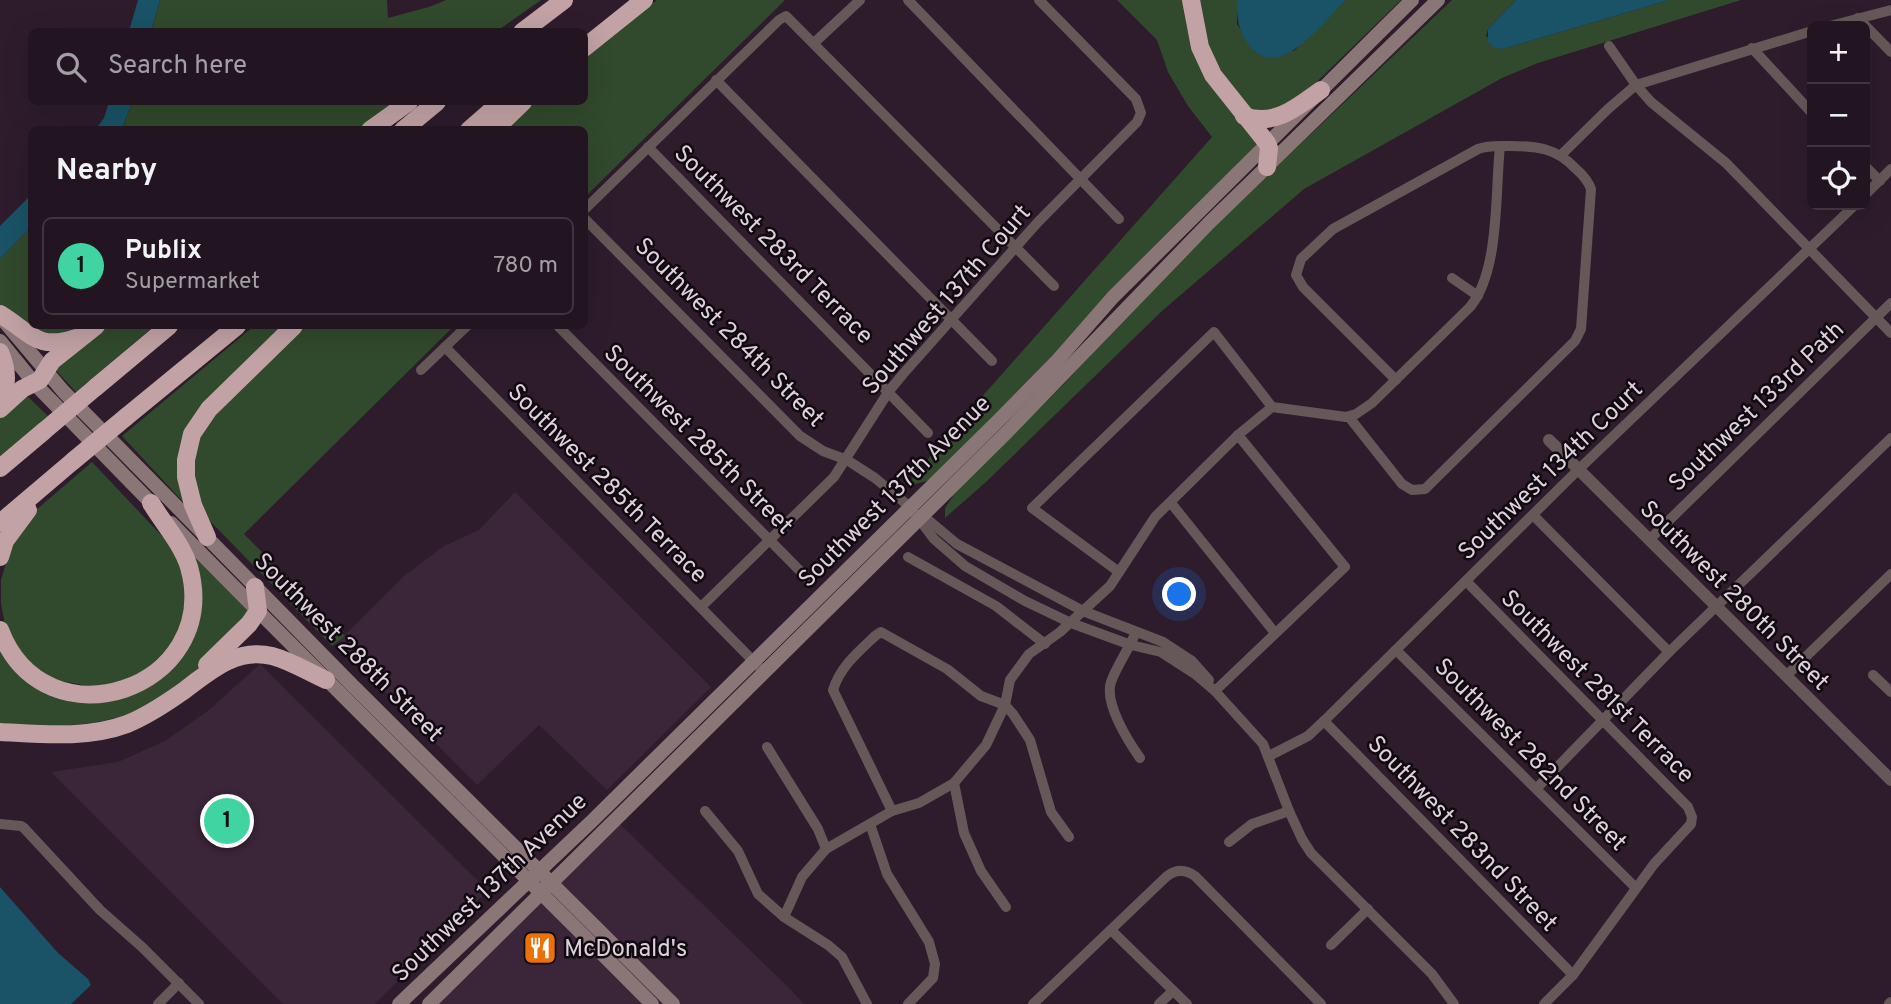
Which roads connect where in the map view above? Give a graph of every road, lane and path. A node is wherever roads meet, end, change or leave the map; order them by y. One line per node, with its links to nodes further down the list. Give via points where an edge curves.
1 (564, 0): 10 (highway)
2 (642, 0): 16 (highway); 18 (highway)
3 (860, 0): 17 (street)
4 (908, 0): 42 (street)
5 (1039, 0): 42 (street, Southwest 137th Court, via 1136,99 1141,113)
6 (1191, 0): 30 (highway, via 1200,47 1213,75)
7 (1412, 0): 24 (main road, Southwest 137th Avenue)
8 (1438, 0): 39 (main road, Southwest 137th Avenue)
9 (1891, 10): 11 (street)
10 (541, 17): 13 (highway); 14 (highway)
11 (1858, 18): 12 (street); 21 (street)
12 (1848, 21)
13 (516, 28)
14 (527, 28)
15 (1807, 32): 20 (street)
16 (588, 34)
17 (814, 43): 22 (street, via 786,16); 49 (street)
18 (588, 45)
19 (1609, 46): 23 (street)
20 (1752, 48): 23 (street); 29 (street)
21 (1891, 52)
22 (716, 80): 36 (street); 57 (street)
23 (1636, 85): 38 (street); 50 (street, via 1726,163)
24 (1321, 90): 30 (highway, via 1270,120); 35 (main road, Southwest 137th Avenue)
25 (405, 105): 31 (highway)
26 (433, 105): 32 (highway)
27 (498, 105): 33 (highway)
28 (520, 105): 34 (highway)
29 (1807, 108)
30 (1244, 116): 35 (highway)
31 (376, 126)
32 (408, 126)
33 (474, 126)
34 (498, 126)
35 (1267, 143): 39 (highway); 87 (main road, Southwest 137th Avenue, via 1113,298)
36 (648, 146): 45 (street); 73 (street, Southwest 283rd Terrace)
37 (1500, 146): 38 (street, via 1545,148); 53 (street, via 1489,268); 72 (street, via 1467,154 1345,222 1304,256 1296,270 1303,287)
38 (1561, 155): 76 (street, via 1591,190 1580,335 1428,486 1416,491 1402,484)
39 (1267, 167): 87 (main road, Southwest 137th Avenue, via 1050,389)
40 (1891, 169): 43 (street)
41 (1870, 171): 43 (street)
42 (1080, 178): 47 (street); 49 (street, Southwest 137th Court)
43 (1880, 181): 44 (street)
44 (1870, 190)
45 (588, 206)
46 (1850, 210): 50 (street, Southwest 134th Court)
47 (1119, 219)
48 (588, 222): 81 (street, Southwest 284th Street, via 800,436)
49 (1016, 248): 52 (street); 57 (street, Southwest 137th Court)
50 (1810, 249): 56 (street); 83 (street, Southwest 134th Court)
51 (1452, 278): 53 (street)
52 (1054, 286)
53 (1478, 296): 72 (street)
54 (1891, 303): 56 (street, Southwest 133rd Path)
55 (0, 315): 65 (highway, via 41,342 61,343); 71 (main road, Southwest 288th Street)
56 (1876, 318): 64 (street); 92 (street, Southwest 133rd Path)
57 (953, 319): 69 (street); 73 (street, Southwest 137th Court)
58 (92, 329): 65 (highway)
59 (165, 329): 82 (highway, bridge)
60 (233, 329): 84 (highway, bridge)
61 (291, 329): 90 (highway, via 209,410 192,434 186,477)
62 (464, 329): 67 (street)
63 (561, 329): 91 (street, Southwest 285th Street)
64 (1891, 333)
65 (80, 337): 71 (highway, via 52,360)
66 (0, 341): 71 (main road, Southwest 288th Street)
67 (445, 347): 70 (street); 100 (street, Southwest 285th Terrace)
68 (0, 352): 74 (highway, via 7,372)
69 (992, 361)
70 (421, 370)
71 (40, 378): 74 (highway); 85 (main road, Southwest 288th Street); 90 (main road, Southwest 288th Street)
72 (1396, 380): 76 (street, via 1367,408)
73 (889, 391): 77 (street, Southwest 283rd Terrace); 81 (street, Southwest 137th Court)
74 (0, 407)
75 (1272, 407): 76 (street); 78 (street); 95 (street, via 1214,332 1032,508)
76 (1349, 417)
77 (928, 433)
78 (1238, 435): 86 (street); 107 (street, via 1345,567)
79 (1891, 438): 101 (street)
80 (1549, 440): 83 (street, Southwest 280th Street)
81 (847, 460): 87 (street, Southwest 284th Street); 91 (street, Southwest 137th Court)
82 (0, 468)
83 (1579, 469): 88 (street, Southwest 134th Court); 92 (street, Southwest 280th Street)
84 (52, 478): 89 (highway); 93 (highway, via 18,521)
85 (151, 503): 102 (main road, Southwest 288th Street); 105 (highway, via 189,568 193,597 182,640 153,676 117,693 92,696 61,690 20,663)
86 (1171, 503): 95 (street, via 1155,517); 107 (street)
87 (915, 512): 103 (street, Southwest 284th Street, via 957,544); 104 (street, Southwest 284th Street, via 934,539 965,566); 112 (main road, Southwest 137th Avenue)
88 (1533, 515): 98 (street, Southwest 134th Court); 111 (street)
89 (0, 523)
90 (207, 537): 99 (main road, Southwest 288th Street)
91 (769, 539): 97 (street, Southwest 285th Street); 100 (street, Southwest 137th Court)
92 (1649, 540): 101 (street, Southwest 280th Street)
93 (0, 557)
94 (908, 557): 108 (street, via 996,606)
95 (1119, 572): 103 (street)
96 (1891, 574): 114 (street)
97 (810, 581)
98 (1466, 581): 110 (street, Southwest 134th Court); 120 (street, Southwest 281st Terrace)
99 (256, 587): 102 (highway); 138 (main road, Southwest 288th Street)
100 (701, 607): 112 (street, Southwest 285th Terrace)
101 (1718, 607): 111 (street); 114 (street, Southwest 280th Street)
102 (258, 611): 115 (highway); 116 (main road, Southwest 288th Street)
103 (1083, 611): 104 (street); 106 (street, Southwest 284th Street)
104 (1071, 623): 108 (street); 109 (street, Southwest 284th Street)
105 (0, 630)
106 (1136, 632): 109 (street); 117 (street, Southwest 284th Street, via 1163,642 1192,661)
107 (1275, 633): 117 (street)
108 (1045, 644): 119 (street, via 1028,654 1010,680)
109 (1131, 645): 117 (street, Southwest 284th Street, via 1161,652); 125 (street, via 1111,681 1109,694 1126,738)
110 (1396, 650): 121 (street, Southwest 134th Court); 129 (street, Southwest 282nd Street)
111 (1669, 652): 120 (street)
112 (759, 667): 127 (main road, Southwest 137th Avenue)
113 (1873, 675): 118 (street)
114 (1787, 676): 126 (street, Southwest 280th Street)
115 (197, 678): 116 (highway, via 232,658 253,655 278,658); 122 (highway, via 163,705 125,724 82,733)
116 (326, 680): 138 (main road, Southwest 288th Street)
117 (1215, 691): 124 (street, Southwest 284th Street)
118 (1891, 692)
119 (1005, 705): 128 (street, via 986,744); 131 (street, via 981,696 947,669 881,632 875,636 844,667 833,690); 135 (street, via 1030,740 1051,812)
120 (1603, 720): 129 (street); 140 (street, Southwest 281st Terrace, via 1688,807 1692,817 1692,824)
121 (1324, 721): 124 (street, Southwest 134th Court, via 1308,736); 147 (street, Southwest 283nd Street)
122 (0, 732)
123 (767, 747): 137 (street)
124 (1269, 756): 132 (street, Southwest 284th Street)
125 (1140, 758)
126 (1891, 780)
127 (642, 782): 138 (main road, Southwest 137th Avenue); 139 (main road, Southwest 137th Avenue)
128 (954, 783): 131 (street, via 919,803); 142 (street, via 964,834 981,871)
129 (1537, 788): 140 (street, Southwest 282nd Street)
130 (705, 811): 144 (street, via 738,851 758,894)
131 (892, 811): 134 (street)
132 (1289, 811): 136 (street, via 1252,824); 143 (street, Southwest 284th Street, via 1311,853)
133 (0, 824): 148 (street, via 24,828 100,910)
134 (870, 824): 137 (street); 157 (street, via 887,874 929,943 936,964 933,978)
135 (1069, 837)
136 (1229, 842)
137 (826, 849): 144 (street, via 802,877)
138 (535, 875): 139 (main road, Southwest 288th Street); 141 (main road, Southwest 288th Street); 152 (main road, Southwest 137th Avenue)
139 (552, 882): 141 (main road, Southwest 137th Avenue); 155 (main road, Southwest 288th Street)
140 (1636, 888): 147 (street)
141 (541, 892): 153 (main road, Southwest 137th Avenue); 154 (main road, Southwest 288th Street)
142 (1006, 907)
143 (1368, 909): 146 (street); 162 (street, Southwest 284th Street, via 1432,974)
144 (784, 917): 156 (street, via 842,957)
145 (1112, 930): 149 (street); 158 (street); 161 (street, via 1170,874 1188,872)
146 (1331, 945)
147 (1573, 975): 163 (street)
148 (179, 984): 150 (street); 151 (street)
149 (1173, 990): 159 (street); 160 (street)
150 (158, 1004)
151 (199, 1004)
152 (399, 1004)
153 (429, 1004)
154 (652, 1004)
155 (673, 1004)
156 (867, 1004)
157 (908, 1004)
158 (1033, 1004)
159 (1159, 1004)
160 (1187, 1004)
161 (1321, 1004)
162 (1454, 1004)
163 (1544, 1004)

